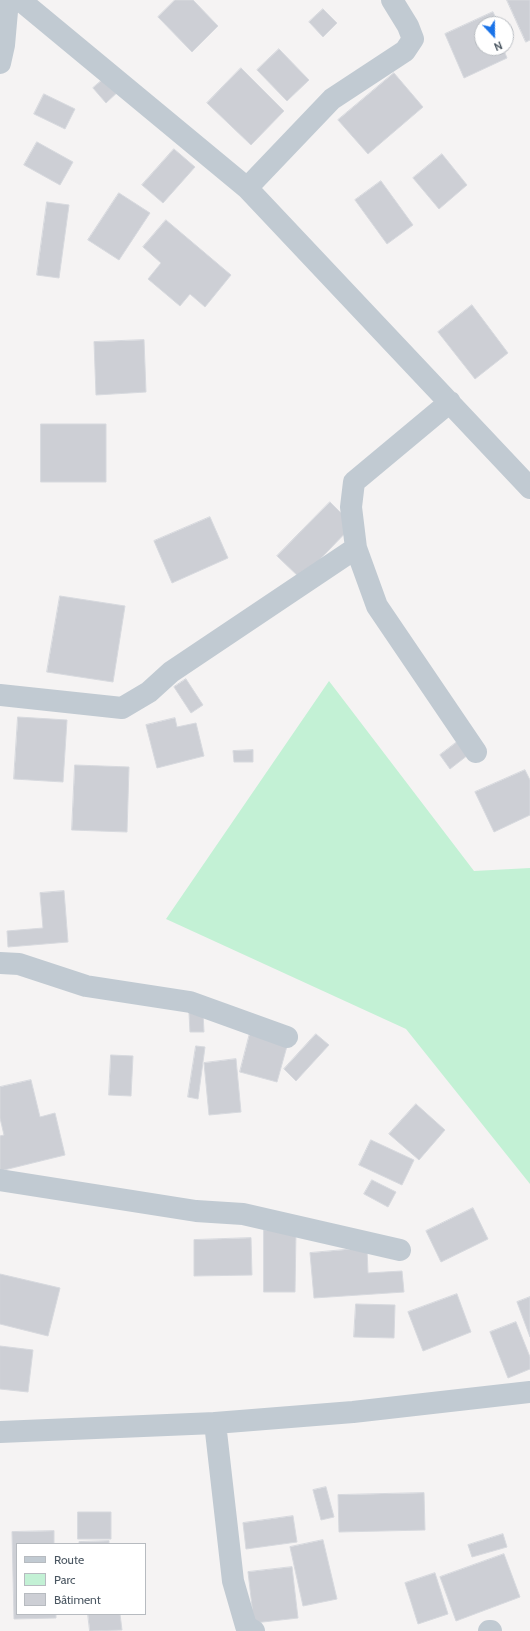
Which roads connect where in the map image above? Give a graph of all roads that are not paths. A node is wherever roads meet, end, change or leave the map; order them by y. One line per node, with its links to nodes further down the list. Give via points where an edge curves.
1 (8, 0): 4 (street)
2 (20, 0): 5 (street)
3 (392, 0): 5 (street, via 413,39 405,51 332,99)
4 (0, 63)
5 (247, 188): 6 (street)
6 (450, 402): 7 (street); 8 (street, via 354,482 351,507)
7 (530, 488)
8 (356, 548): 9 (street, via 171,672 149,692 122,708); 10 (street, via 377,606)
9 (0, 695)
10 (476, 752)
11 (0, 963): 12 (street, via 19,964 86,986 190,1002)
12 (287, 1037)
13 (0, 1180): 14 (street, via 196,1211 243,1214)
14 (400, 1250)
15 (530, 1392): 16 (street, via 353,1412)
16 (214, 1423): 17 (street); 18 (street, via 233,1581 246,1626)
17 (0, 1432)
18 (254, 1631)

